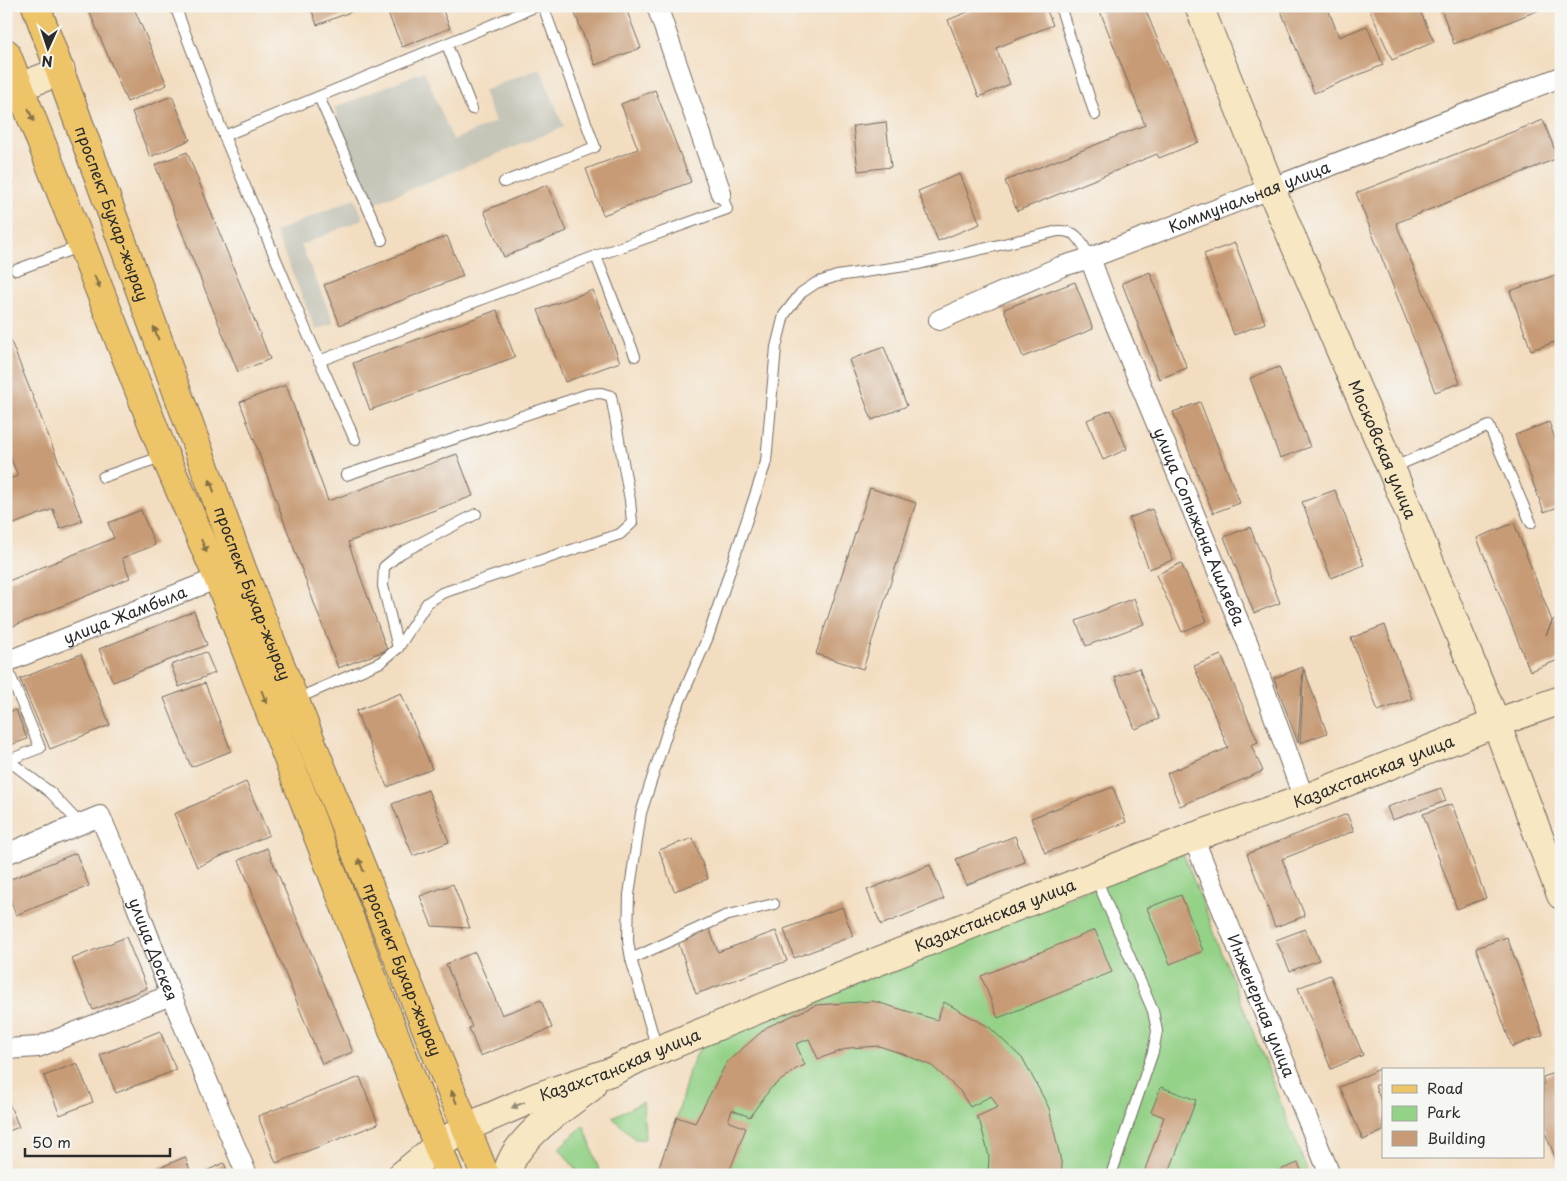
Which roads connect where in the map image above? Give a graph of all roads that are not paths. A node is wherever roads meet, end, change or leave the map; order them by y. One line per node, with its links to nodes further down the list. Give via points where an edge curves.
1 (36, 6): 10 (main road, проспект Бухар-жырау)
2 (175, 6): 16 (lane)
3 (537, 6): 8 (lane)
4 (544, 6): 17 (lane, via 595,147)
5 (657, 6): 19 (street)
6 (1060, 6): 15 (lane)
7 (1198, 6): 18 (main road, Московская улица)
8 (447, 45): 13 (lane); 14 (lane)
9 (6, 53): 12 (main road, проспект Бухар-жырау)
10 (61, 71): 12 (main road); 35 (main road, проспект Бухар-жырау, one-way to 10)
11 (1561, 77): 18 (street, Коммунальная улица)
12 (13, 89): 21 (main road, проспект Бухар-жырау, one-way to 21)
13 (319, 97): 16 (lane); 20 (lane)
14 (472, 109)
15 (1095, 115)
16 (224, 136): 27 (lane)
17 (504, 182)
18 (1271, 189): 23 (street, Коммунальная улица); 30 (main road, Московская улица)
19 (721, 193): 22 (lane, via 726,208)
20 (382, 240)
21 (82, 245): 24 (lane); 29 (main road, проспект Бухар-жырау, one-way to 29)
22 (596, 256): 26 (lane); 27 (lane)
23 (1090, 258): 25 (street, Коммунальная улица, via 1060,267); 42 (street, улица Сопыжана Ашляева, via 1248,644); 49 (lane, via 1077,235 1058,231 919,264 837,276 816,283 801,293 784,316 776,347 766,462 708,637 669,726 641,813 629,895)
24 (16, 270)
25 (939, 320)
26 (635, 356)
27 (319, 361): 28 (lane)
28 (355, 440)
29 (165, 456): 32 (lane); 35 (main road, проспект Бухар-жырау, one-way to 35)
30 (1391, 468): 34 (lane, via 1489,426); 40 (main road, Московская улица)
31 (346, 475): 36 (lane, via 588,394 611,396 632,523 620,534 442,592 427,603)
32 (103, 477)
33 (476, 514): 36 (lane, via 401,553 384,566 384,586)
34 (1531, 523)
35 (230, 574): 37 (street, улица Жамбыла); 38 (main road, проспект Бухар-жырау); 55 (main road, проспект Бухар-жырау, one-way to 55)
36 (398, 648): 38 (lane, via 381,662)
37 (6, 663): 41 (lane, via 40,748)
38 (295, 699): 54 (main road, проспект Бухар-жырау, one-way to 38)
39 (1561, 700): 40 (main road, Казахстанская улица)
40 (1496, 723): 42 (main road, Казахстанская улица); 47 (main road, Московская улица)
41 (7, 761): 43 (lane, via 51,793)
42 (1304, 799): 44 (main road, Казахстанская улица)
43 (80, 824): 45 (street, улица Доскея); 50 (street, улица Доскея, via 100,816)
44 (1193, 837): 46 (main road, Казахстанская улица); 62 (street, Инженерная улица)
45 (6, 854)
46 (1095, 876): 52 (main road, Казахстанская улица); 61 (lane, via 1153,1011 1157,1032)
47 (1561, 894)
48 (774, 904): 49 (lane, via 724,916)
49 (631, 959): 52 (lane)
50 (171, 995): 51 (street, via 38,1047); 56 (street, улица Доскея)
51 (6, 1049)
52 (657, 1050): 53 (main road, Казахстанская улица)
53 (613, 1071): 54 (main road, Казахстанская улица, one-way to 54, via 536,1097); 60 (main road, via 530,1136 516,1152)
54 (467, 1127): 55 (main road, Казахстанская улица); 59 (main road, проспект Бухар-жырау)
55 (438, 1146): 57 (main road, Казахстанская улица); 58 (main road, проспект Бухар-жырау)
56 (247, 1175)
57 (402, 1175)
58 (449, 1175)
59 (485, 1175)
60 (506, 1175)
61 (1111, 1175)
62 (1330, 1175)

